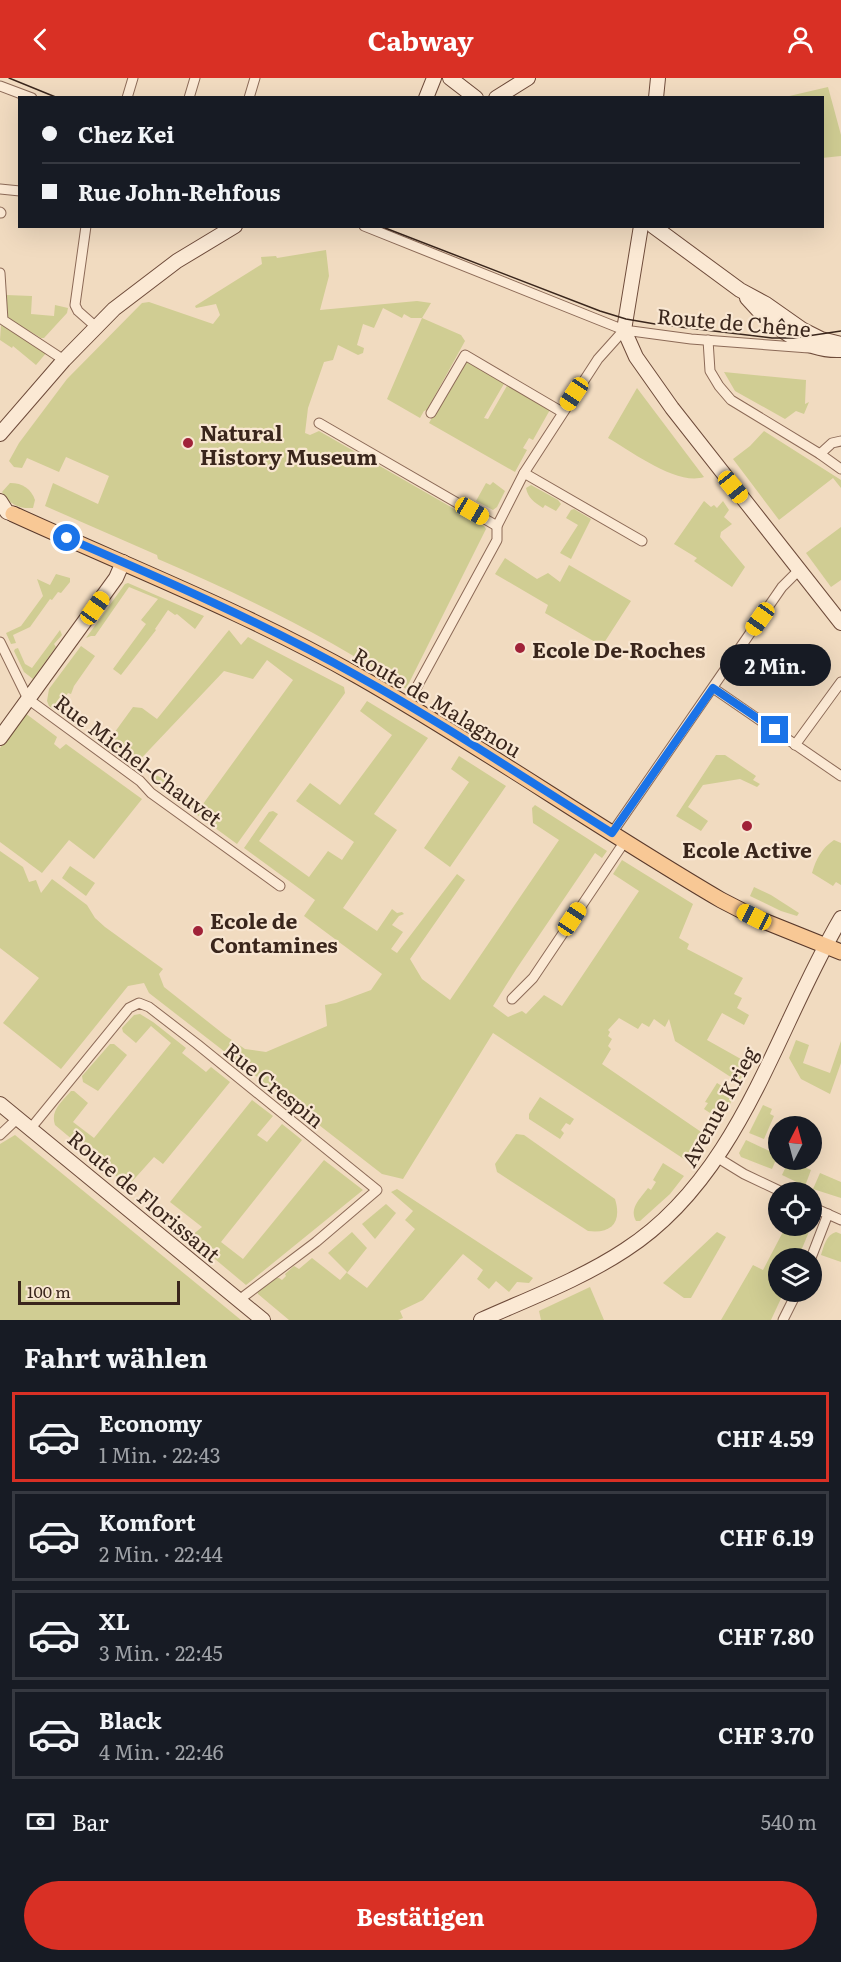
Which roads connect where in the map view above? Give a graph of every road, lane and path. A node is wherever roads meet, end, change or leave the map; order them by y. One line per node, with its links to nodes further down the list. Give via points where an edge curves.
1 (133, 78): 9 (street)
2 (195, 78): 10 (street)
3 (255, 78): 12 (street)
4 (434, 78): 13 (main road)
5 (450, 78): 14 (main road)
6 (528, 78): 15 (main road)
7 (658, 78): 16 (main road)
8 (0, 86): 11 (street)
9 (129, 93)
10 (190, 93)
11 (27, 96)
12 (250, 96)
13 (427, 96)
14 (473, 96)
15 (499, 96)
16 (656, 96)
17 (0, 189): 18 (street)
18 (18, 191)
19 (86, 228): 26 (street, via 75,305)
20 (232, 228): 26 (main road, via 177,261)
21 (369, 228): 27 (street, Route de Chêne)
22 (641, 228): 27 (main road)
23 (656, 228): 25 (main road)
24 (0, 273): 32 (street, via 3,320)
25 (740, 290): 29 (main road, via 808,333); 30 (main road, via 785,333)
26 (95, 326): 32 (main road)
27 (624, 330): 28 (street, Route de Chêne); 33 (street, via 598,359); 45 (main road, via 636,357 672,408)
28 (708, 340): 30 (street, Route de Chêne); 38 (street, via 710,371 731,400)
29 (841, 344)
30 (819, 349): 31 (main road, Route de Chêne)
31 (841, 350)
32 (64, 360): 36 (main road)
33 (562, 412): 34 (street, via 465,355); 40 (street)
34 (431, 413)
35 (319, 423): 42 (street)
36 (1, 437)
37 (841, 441): 38 (street, via 832,443)
38 (820, 454): 39 (street)
39 (841, 469)
40 (524, 473): 42 (street); 43 (street)
41 (5, 509): 44 (main road, Route de Malagnou)
42 (497, 526): 51 (street, via 497,540)
43 (642, 541)
44 (123, 562): 50 (main road, via 116,578); 51 (main road, Route de Malagnou, via 274,632)
45 (799, 570): 46 (main road); 49 (street, via 782,587)
46 (841, 623)
47 (0, 642): 50 (street, Rue Michel-Chauvet)
48 (841, 682): 53 (street)
49 (713, 688): 53 (street); 55 (street)
50 (28, 699): 52 (main road); 56 (street, Rue Michel-Chauvet)
51 (406, 705): 55 (main road, Route de Malagnou)
52 (0, 738)
53 (795, 745): 54 (street)
54 (841, 776)
55 (618, 837): 58 (main road, Route de Malagnou, via 739,910); 60 (street, via 533,978)
56 (280, 886)
57 (841, 918): 58 (main road, Avenue Krieg)
58 (825, 946): 59 (main road, Route de Malagnou); 65 (main road, Avenue Krieg)
59 (841, 952)
60 (512, 999)
61 (0, 1104): 62 (main road, Route de Florissant)
62 (18, 1118): 63 (main road, Route de Florissant); 64 (street)
63 (31, 1128): 71 (main road, Route de Florissant); 71 (street, Rue Crespin, via 129,1008 139,1003 377,1190)
64 (0, 1135)
65 (718, 1158): 66 (street); 74 (main road, Avenue Krieg, via 679,1206 626,1250)
66 (768, 1185)
67 (822, 1211): 68 (street)
68 (828, 1214): 69 (street); 70 (street)
69 (841, 1220)
70 (815, 1248)
71 (239, 1300): 73 (main road, Route de Florissant)
72 (792, 1302): 75 (street)
73 (263, 1320)
74 (482, 1320)
75 (783, 1320)

